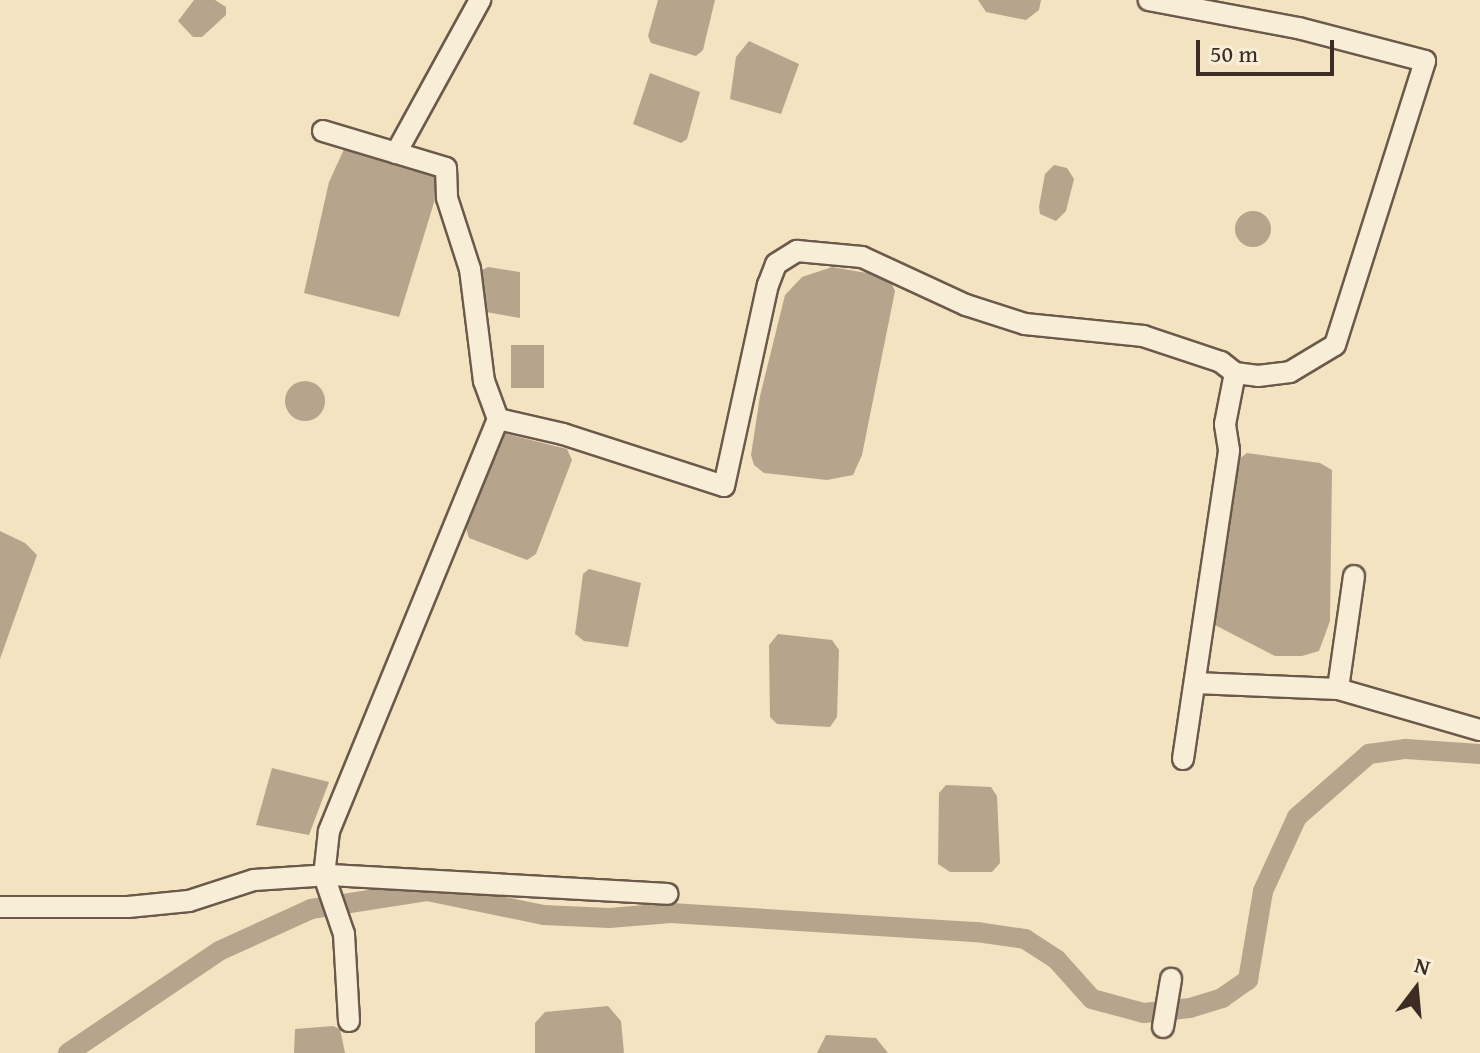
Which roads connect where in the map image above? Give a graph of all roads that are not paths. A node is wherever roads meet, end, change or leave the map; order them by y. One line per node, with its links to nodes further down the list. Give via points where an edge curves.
1 (480, 0): 4 (street)
2 (1149, 0): 5 (street, via 1298,28 1425,61 1335,345 1290,372)
3 (323, 131): 4 (street)
4 (396, 153): 6 (street, via 446,168 447,198 470,269 484,381)
5 (1235, 373): 6 (street, via 1221,362 1143,336 1025,324 966,305 862,257 797,251 776,264 768,285 724,486 563,434); 8 (street)
6 (498, 419): 12 (street, via 337,804)
7 (1354, 576): 9 (street)
8 (1195, 683): 9 (street); 11 (street)
9 (1338, 689): 10 (street)
10 (1480, 730)
11 (1183, 759)
12 (326, 883): 13 (street); 14 (street, via 254,880 189,901 128,907); 16 (street, via 340,920)
13 (667, 894)
14 (0, 907)
15 (1171, 979): 17 (street)
16 (349, 1021)
17 (1163, 1027)

